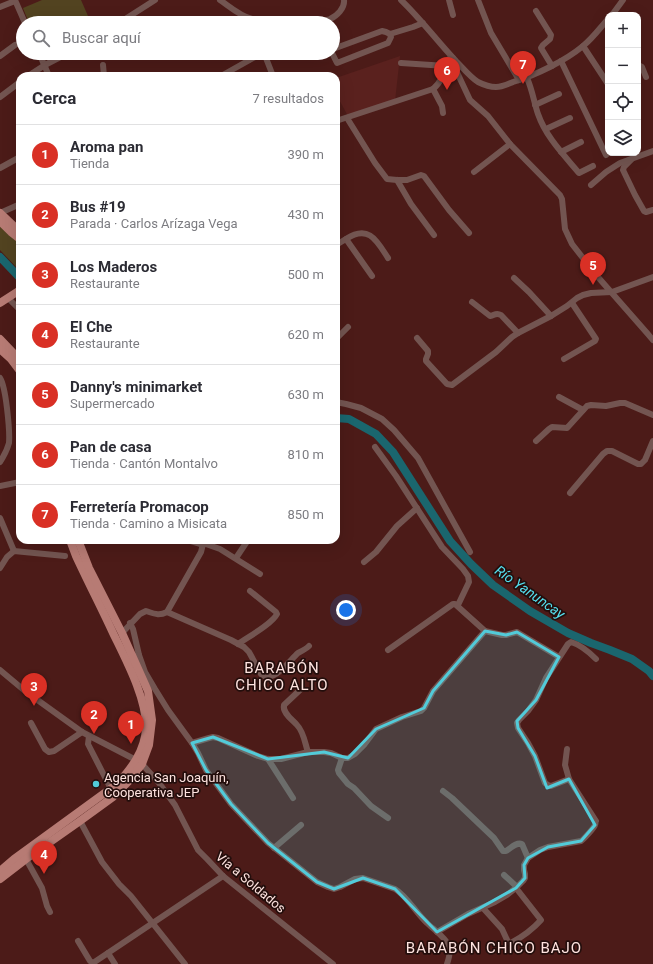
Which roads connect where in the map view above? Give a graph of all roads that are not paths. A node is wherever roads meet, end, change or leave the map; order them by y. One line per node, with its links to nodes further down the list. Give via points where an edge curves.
1 (155, 0): 15 (street)
2 (220, 0): 12 (street)
3 (344, 0): 18 (street, via 342,8)
4 (401, 0): 19 (street)
5 (450, 0): 13 (street)
6 (478, 0): 49 (street, via 491,33)
7 (623, 0): 11 (street)
8 (15, 1): 9 (street); 14 (street)
9 (0, 7)
10 (536, 11): 38 (street, via 551,35 541,48)
11 (614, 12)
12 (239, 13): 16 (street); 17 (street)
13 (453, 15)
14 (22, 16)
15 (130, 16)
16 (241, 16)
17 (245, 16)
18 (334, 16)
19 (422, 23): 21 (street); 26 (street)
20 (605, 23): 24 (street)
21 (390, 34): 23 (street, via 382,31); 33 (street, via 388,43)
22 (15, 45): 25 (street)
23 (340, 46)
24 (583, 46): 32 (street); 48 (street)
25 (0, 56)
26 (452, 57): 37 (street); 49 (street, via 470,76 487,86 504,86); 61 (street, via 470,100 488,116)
27 (42, 60): 35 (street)
28 (54, 60): 35 (street)
29 (249, 60): 44 (street)
30 (266, 60): 45 (street)
31 (336, 60): 33 (street)
32 (561, 61): 38 (street); 64 (street)
33 (337, 63): 40 (street)
34 (401, 63): 37 (street)
35 (44, 65): 41 (street); 42 (street)
36 (102, 65): 43 (street)
37 (446, 66): 51 (street, via 441,80)
38 (552, 66): 47 (street)
39 (641, 66): 46 (street)
40 (340, 70)
41 (34, 72)
42 (48, 72)
43 (103, 72)
44 (228, 72)
45 (270, 72)
46 (646, 77)
47 (527, 78): 49 (street); 54 (street)
48 (605, 79)
49 (519, 80)
50 (16, 85): 53 (street)
51 (433, 89): 55 (street); 56 (street)
52 (559, 94): 54 (street)
53 (0, 97)
54 (536, 104): 59 (street, via 538,115)
55 (443, 113)
56 (347, 118): 58 (street); 70 (street, via 387,179)
57 (570, 118): 59 (street)
58 (340, 120)
59 (546, 129): 63 (street)
60 (582, 142): 63 (street)
61 (510, 144): 69 (street); 86 (street, via 560,195 567,236)
62 (653, 151): 66 (street)
63 (561, 152): 67 (street, via 579,173)
64 (605, 153)
65 (16, 159): 68 (street)
66 (632, 159): 71 (street, via 606,172); 73 (street, via 623,170 644,211)
67 (593, 166)
68 (0, 168)
69 (474, 172)
70 (397, 180): 77 (street, via 424,176); 78 (street)
71 (591, 185)
72 (16, 205): 74 (street)
73 (653, 210)
74 (0, 213): 76 (main road)
75 (0, 220): 79 (main road)
76 (16, 228)
77 (469, 233)
78 (434, 235)
79 (16, 236)
80 (346, 239): 81 (street); 82 (street, via 363,232 368,233 378,242); 83 (street)
81 (340, 243)
82 (388, 258)
83 (372, 276)
84 (653, 277): 86 (street)
85 (514, 278): 93 (street)
86 (612, 292): 91 (street, via 583,295); 99 (street)
87 (16, 293): 88 (main road)
88 (8, 298): 90 (main road); 92 (street)
89 (472, 302): 95 (street, via 490,316 495,313 501,315)
90 (0, 303)
91 (572, 303): 93 (street); 102 (street, via 596,339)
92 (16, 306)
93 (551, 316): 95 (street)
94 (348, 327): 96 (street)
95 (518, 333): 97 (street, via 454,384 449,385 426,361 428,351)
96 (340, 335)
97 (417, 338)
98 (0, 339): 101 (main road)
99 (653, 340)
100 (0, 349): 103 (main road)
101 (16, 356)
102 (564, 358)
103 (16, 366)
104 (1, 380): 112 (street, via 9,441 7,451)
105 (559, 397): 107 (street)
106 (340, 403): 124 (street, via 361,408 382,419 394,430 418,458)
107 (583, 410): 108 (street, via 591,405 606,406 620,403 629,404); 109 (street, via 567,428 552,427)
108 (653, 415)
109 (536, 441)
110 (653, 441): 115 (street, via 642,464 607,451)
111 (375, 447): 116 (street)
112 (0, 462)
113 (16, 483): 114 (street)
114 (0, 486)
115 (570, 493)
116 (417, 508): 127 (street); 131 (street, via 442,547 468,576 469,582)
117 (0, 518): 123 (street)
118 (72, 544): 139 (main road)
119 (80, 544): 135 (main road)
120 (203, 544): 132 (street, via 201,552)
121 (209, 544): 126 (street)
122 (245, 544): 126 (street)
123 (14, 551): 125 (street); 128 (street)
124 (470, 552)
125 (65, 556)
126 (236, 558): 129 (street)
127 (364, 562)
128 (0, 568)
129 (260, 574)
130 (250, 591): 136 (street, via 277,614 257,632)
131 (458, 606): 134 (street); 138 (street, via 453,604)
132 (167, 612): 133 (street, via 154,614 146,610); 136 (street)
133 (130, 623): 135 (street); 139 (street, via 133,629)
134 (485, 630): 140 (street, via 506,636 517,632); 150 (street, via 432,690 424,708 376,729 355,754)
135 (122, 633): 139 (main road)
136 (238, 644): 137 (street, via 249,652 261,674 268,677 281,670)
137 (309, 646)
138 (388, 650)
139 (132, 656): 147 (street); 152 (main road, via 148,691 152,720 149,745)
140 (559, 657): 141 (street, via 571,642 588,651); 153 (street, via 536,700 517,723 535,756 545,783 551,786)
141 (596, 659)
142 (0, 670): 145 (street)
143 (301, 689): 149 (street, via 283,708 300,729)
144 (31, 723): 145 (street, via 49,752)
145 (82, 732): 146 (street)
146 (89, 736): 152 (street); 154 (street, via 88,744)
147 (192, 743): 151 (street, via 218,738); 160 (street, via 206,770 231,804)
148 (567, 749): 153 (street, via 565,765)
149 (308, 752): 150 (street, via 331,753); 151 (street, via 281,759)
150 (342, 758): 157 (street, via 339,773 371,806)
151 (268, 759): 156 (street)
152 (139, 762): 154 (main road); 158 (main road, via 129,781 113,797); 165 (street, Vía a Soldados, via 175,805 198,850)
153 (569, 779): 161 (street, via 596,821 595,825 580,842 548,847)
154 (112, 789): 163 (main road)
155 (443, 791): 161 (street, via 486,830 503,850 506,851 519,843 522,844)
156 (293, 798)
157 (388, 818)
158 (80, 821): 162 (main road); 170 (street, via 102,862)
159 (300, 825): 160 (street)
160 (274, 848): 171 (street, via 317,882 328,887 340,887 363,878 395,889)
161 (528, 858): 167 (street, via 524,865 525,878)
162 (26, 859): 166 (main road); 169 (street, via 42,888)
163 (0, 871)
164 (504, 875): 167 (street)
165 (223, 876): 170 (street); 177 (street, Vía a Soldados)
166 (0, 879)
167 (517, 888): 168 (street); 168 (street, via 541,920 517,940 508,942 502,929)
168 (483, 908): 171 (street)
169 (50, 912)
170 (153, 923): 173 (street); 176 (street)
171 (437, 932): 178 (street, via 450,947)
172 (78, 941): 174 (street)
173 (108, 953): 174 (street); 175 (street)
174 (92, 963)
175 (115, 964)
176 (185, 964)
177 (333, 964)
178 (447, 964)

